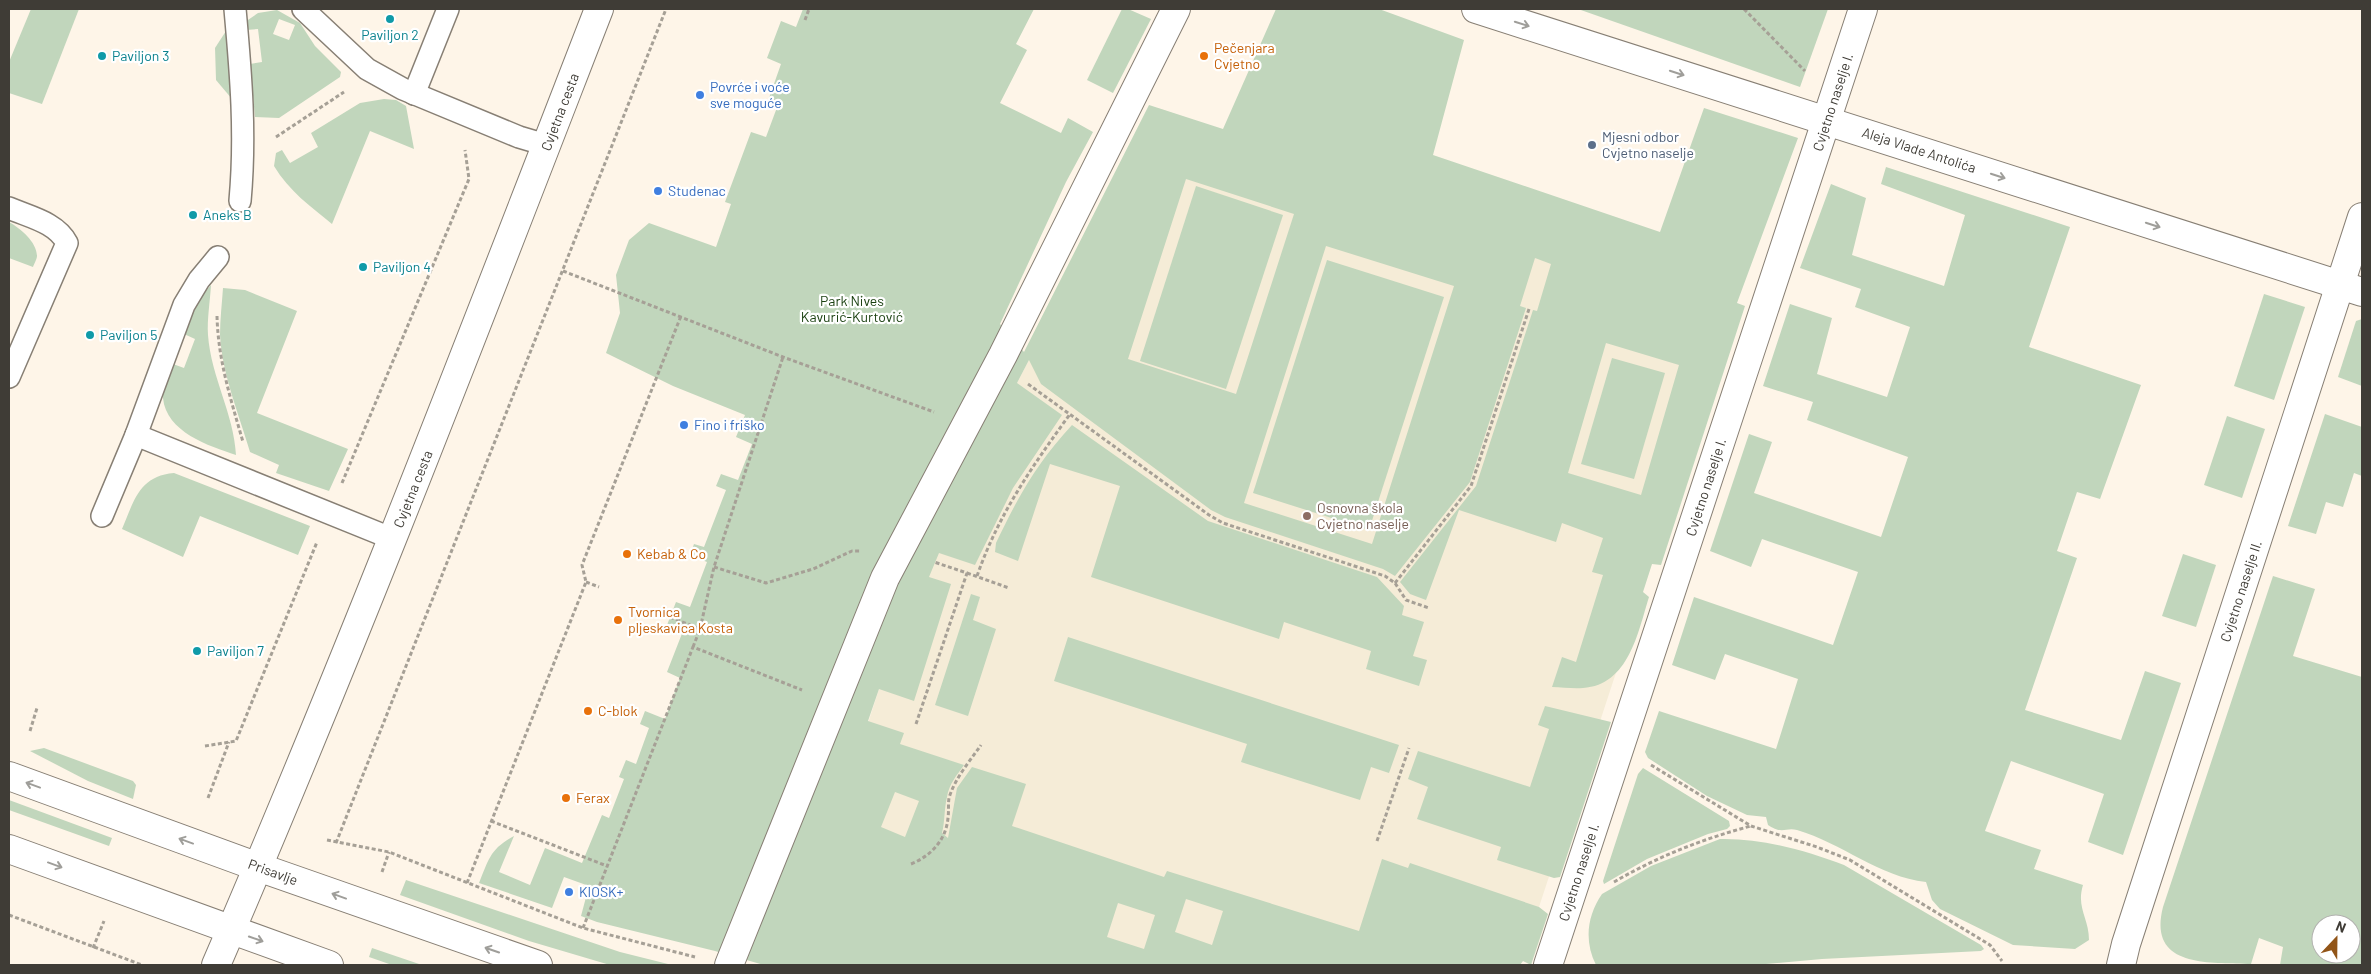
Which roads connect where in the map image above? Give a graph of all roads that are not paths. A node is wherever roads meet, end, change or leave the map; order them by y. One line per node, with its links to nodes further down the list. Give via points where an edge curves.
1 (235, 9): 11 (lane, via 244,104)
2 (303, 9): 8 (lane, via 374,73)
3 (448, 9): 8 (lane)
4 (599, 9): 10 (street, Cvjetna cesta)
5 (1176, 9): 27 (street, via 1003,356 886,578)
6 (1476, 9): 9 (street, Aleja Vlade Antolića, one-way to 9)
7 (1863, 9): 9 (street, Cvjetno naselje I.)
8 (414, 94): 10 (lane)
9 (1827, 121): 15 (street, Aleja Vlade Antolića, one-way to 15); 28 (street, Cvjetno naselje I.)
10 (546, 145): 19 (street, Cvjetna cesta)
11 (240, 202)
12 (9, 208): 16 (lane, via 62,232 67,243)
13 (2362, 218): 15 (street, Cvjetno naselje II.)
14 (215, 261): 17 (lane, via 184,305)
15 (2351, 288): 29 (street, Cvjetno naselje II., via 2302,408)
16 (9, 377)
17 (136, 435): 18 (lane); 19 (lane)
18 (102, 516)
19 (393, 539): 22 (street, Cvjetna cesta)
20 (9, 776): 22 (street, Prisavlje, one-way to 20)
21 (9, 848): 23 (street, one-way to 23)
22 (258, 867): 23 (street, Cvjetna cesta); 26 (street, Prisavlje, one-way to 22)
23 (231, 931): 24 (street, Cvjetna cesta); 25 (street, one-way to 25)
24 (216, 965)
25 (330, 965)
26 (538, 965)
27 (729, 965)
28 (1548, 965)
29 (2121, 965)

